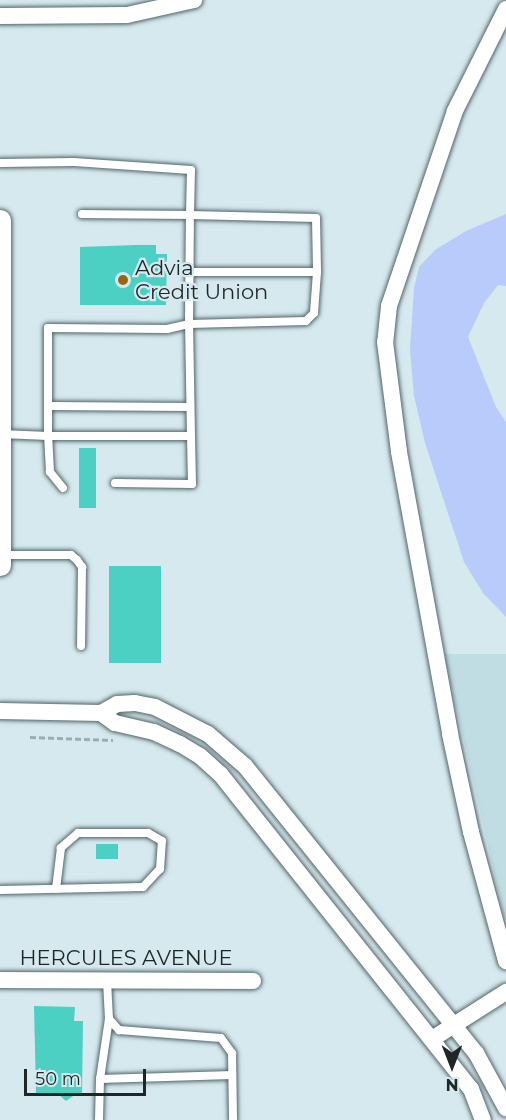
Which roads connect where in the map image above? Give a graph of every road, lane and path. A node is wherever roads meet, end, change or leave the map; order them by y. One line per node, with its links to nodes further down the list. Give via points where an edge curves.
1 (194, 0): 3 (street, via 127,15)
2 (506, 9): 29 (street, via 455,111 389,306 385,342 399,452 448,723 471,832)
3 (0, 16)
4 (0, 164): 6 (lane, via 74,162 191,170)
5 (82, 214): 6 (lane)
6 (190, 215): 8 (lane); 9 (lane, via 316,218)
7 (0, 220): 11 (street)
8 (190, 272): 9 (lane); 10 (lane)
9 (317, 272): 10 (lane, via 314,313 306,321)
10 (189, 324): 12 (lane, via 166,329 48,328); 13 (lane)
11 (1, 362): 14 (street)
12 (48, 406): 13 (lane); 15 (lane)
13 (190, 407): 16 (lane)
14 (1, 434): 15 (lane); 17 (street)
15 (48, 436): 16 (lane); 19 (lane, via 50,472)
16 (190, 436): 18 (lane, via 192,484)
17 (0, 460): 20 (street)
18 (115, 483)
19 (63, 488)
20 (0, 555): 21 (street); 22 (lane, via 71,555 77,560 82,567)
21 (0, 565)
22 (81, 646)
23 (0, 711): 24 (street)
24 (100, 713): 35 (street, via 117,704 135,702 155,707 208,734 245,766); 36 (street, via 115,723 154,732 180,744 201,756 221,775)
25 (30, 737): 26 (path)
26 (118, 741)
27 (56, 889): 27 (lane, via 143,887 160,869 162,842 148,833 78,833 61,848); 28 (lane)
28 (0, 890)
29 (506, 961)
30 (0, 980): 31 (street, HERCULES AVENUE)
31 (107, 981): 32 (street, HERCULES AVENUE); 34 (lane)
32 (252, 981)
33 (506, 992): 35 (street)
34 (109, 1018): 37 (lane, via 119,1030 221,1038 232,1053); 38 (lane)
35 (453, 1025): 36 (street); 39 (street, via 476,1053)
36 (432, 1039): 42 (street, via 471,1089)
37 (232, 1075): 38 (lane); 41 (lane)
38 (100, 1079): 40 (lane)
39 (506, 1108)
40 (99, 1120)
41 (233, 1120)
42 (483, 1120)

